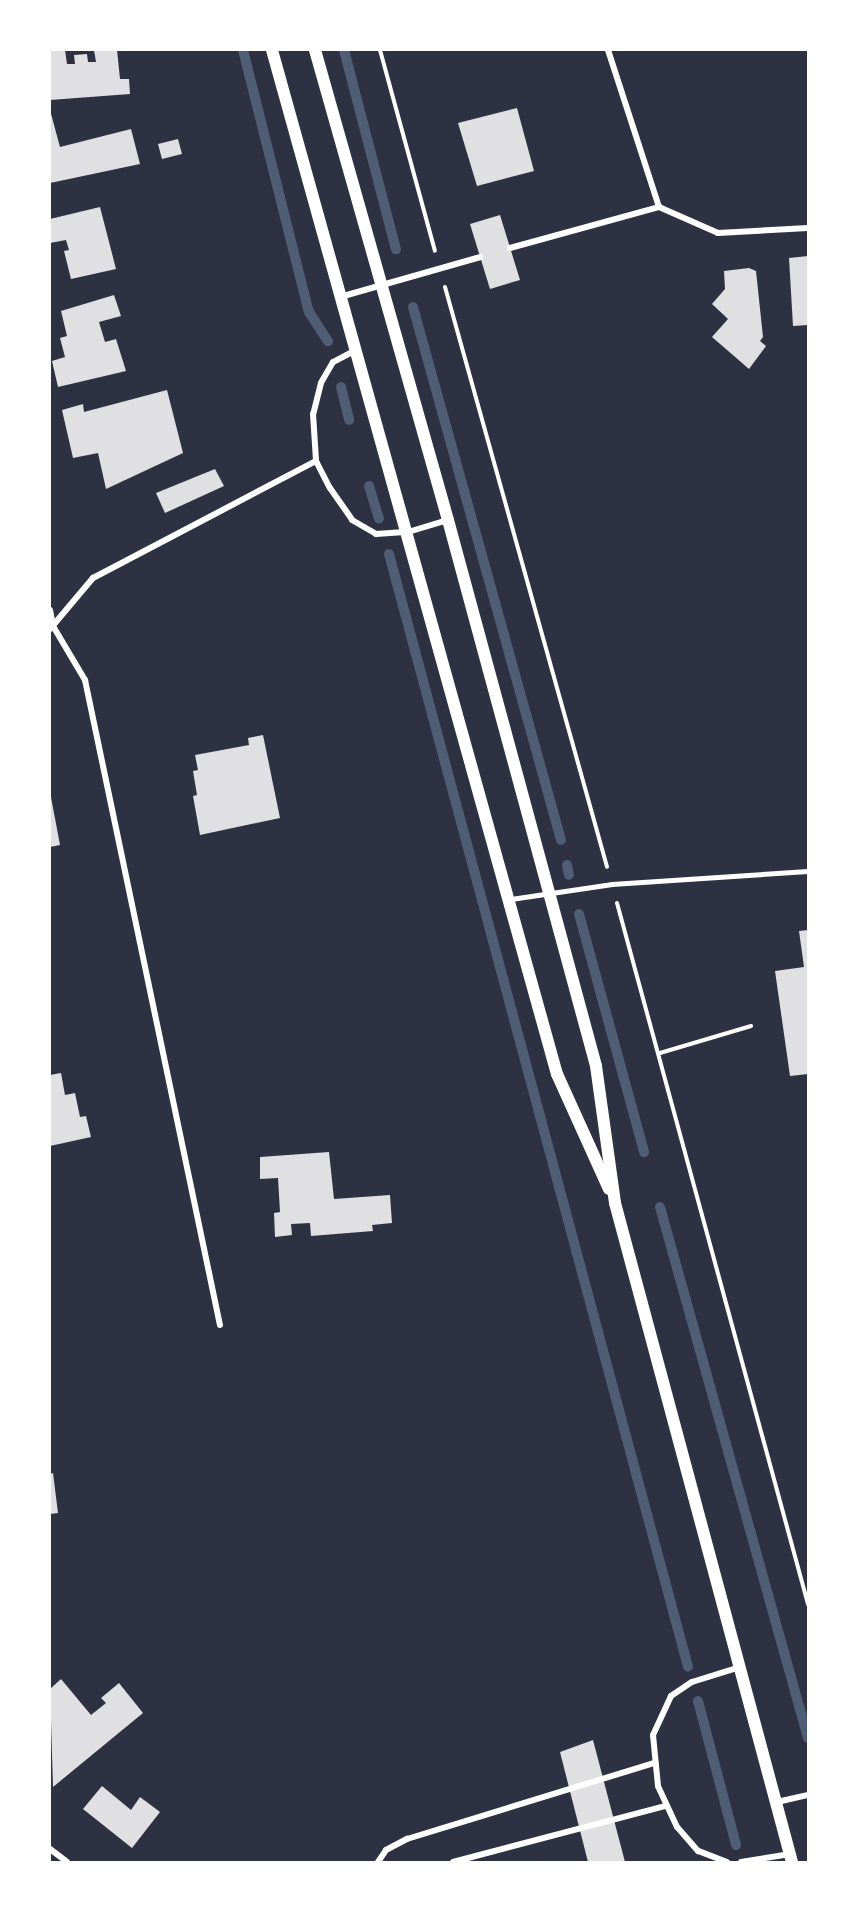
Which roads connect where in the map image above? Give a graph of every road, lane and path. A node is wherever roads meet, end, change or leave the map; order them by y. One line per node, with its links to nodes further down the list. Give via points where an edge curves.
1 (272, 50): 11 (main road)
2 (315, 50): 10 (main road)
3 (380, 50): 9 (path)
4 (608, 50): 5 (street)
5 (659, 207): 6 (street, via 718,233); 7 (street)
6 (808, 228)
7 (510, 248)
8 (480, 257): 9 (street)
9 (440, 268): 10 (street); 19 (path)
10 (382, 284): 11 (street); 14 (main road)
11 (340, 298): 12 (main road)
12 (356, 350): 13 (street, via 333,362 321,383 313,414); 15 (main road)
13 (316, 461): 15 (street, via 352,519 376,534); 17 (street, via 93,578)
14 (448, 520): 15 (street); 20 (main road)
15 (408, 532): 21 (main road)
16 (50, 610): 17 (street)
17 (51, 628): 25 (street, via 85,680)
18 (808, 871): 19 (lane)
19 (612, 884): 20 (lane); 23 (path)
20 (549, 892): 21 (lane); 24 (main road, via 596,1066)
21 (508, 900): 24 (main road, via 557,1074)
22 (751, 1026): 23 (path)
23 (660, 1053): 26 (path)
24 (615, 1203): 27 (main road)
25 (220, 1325)
26 (808, 1604)
27 (740, 1667): 28 (street, via 693,1682 671,1696 653,1735); 30 (main road)
28 (654, 1763): 31 (street); 35 (street, via 407,1839 386,1850)
29 (808, 1795): 30 (street)
30 (777, 1802): 33 (main road)
31 (665, 1806): 36 (street); 37 (street, via 676,1827 698,1851)
32 (50, 1849): 34 (street)
33 (791, 1858): 38 (street)
34 (67, 1863)
35 (378, 1863)
36 (453, 1863)
37 (727, 1863)
38 (741, 1863)

